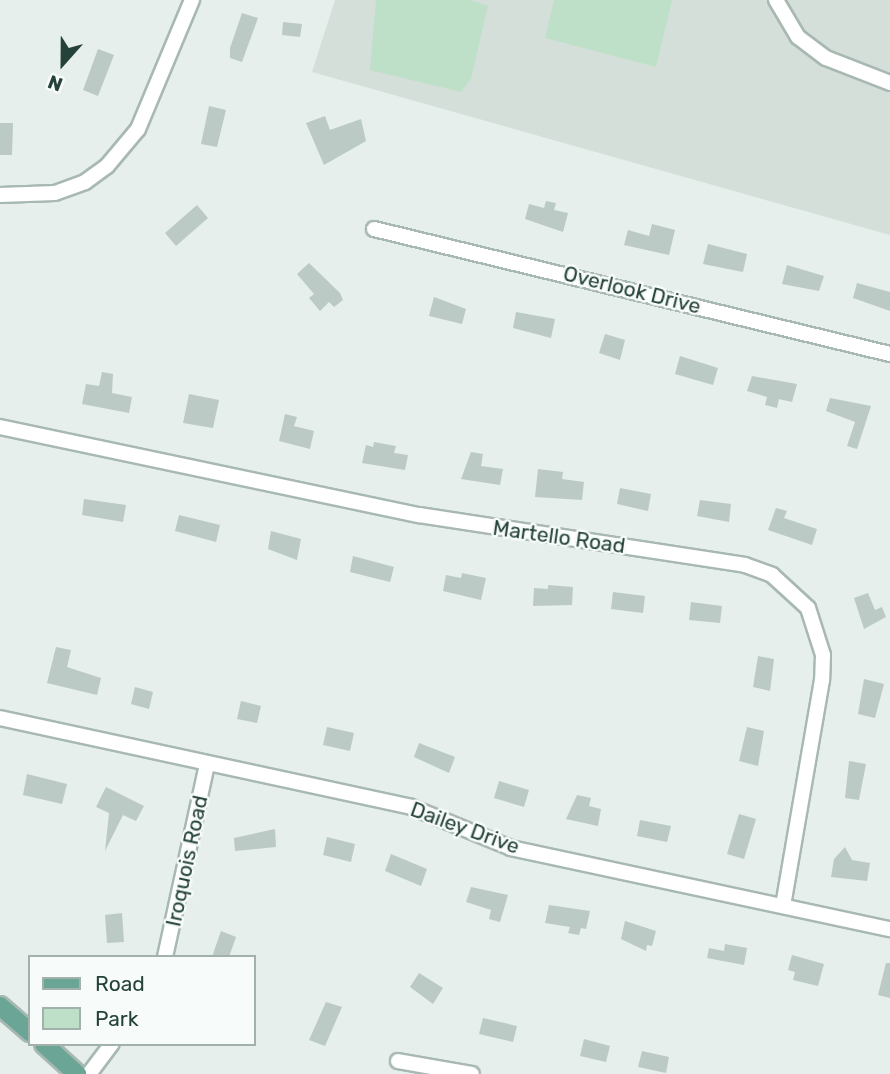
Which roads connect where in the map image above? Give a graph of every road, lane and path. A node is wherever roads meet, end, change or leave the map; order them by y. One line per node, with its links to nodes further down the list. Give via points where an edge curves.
1 (192, 0): 4 (street, via 138,129 107,166 85,182 55,193)
2 (776, 0): 3 (street, via 798,37 818,53 840,66)
3 (890, 83)
4 (0, 195)
5 (374, 229): 6 (street, Overlook Drive)
6 (890, 354)
7 (0, 427): 10 (street, Martello Road, via 419,515 745,565 772,575 808,608 823,655)
8 (0, 718): 9 (street, Dailey Drive)
9 (207, 765): 10 (street, Dailey Drive, via 411,807 511,848); 12 (street, Iroquois Road)
10 (783, 905): 11 (street, Dailey Drive)
11 (890, 929)
12 (165, 955)
13 (0, 1006): 14 (main road)
14 (28, 1030)
15 (46, 1046): 18 (main road)
16 (110, 1046): 19 (street)
17 (398, 1061): 20 (street)
18 (77, 1074)
19 (89, 1074)
20 (472, 1074)

